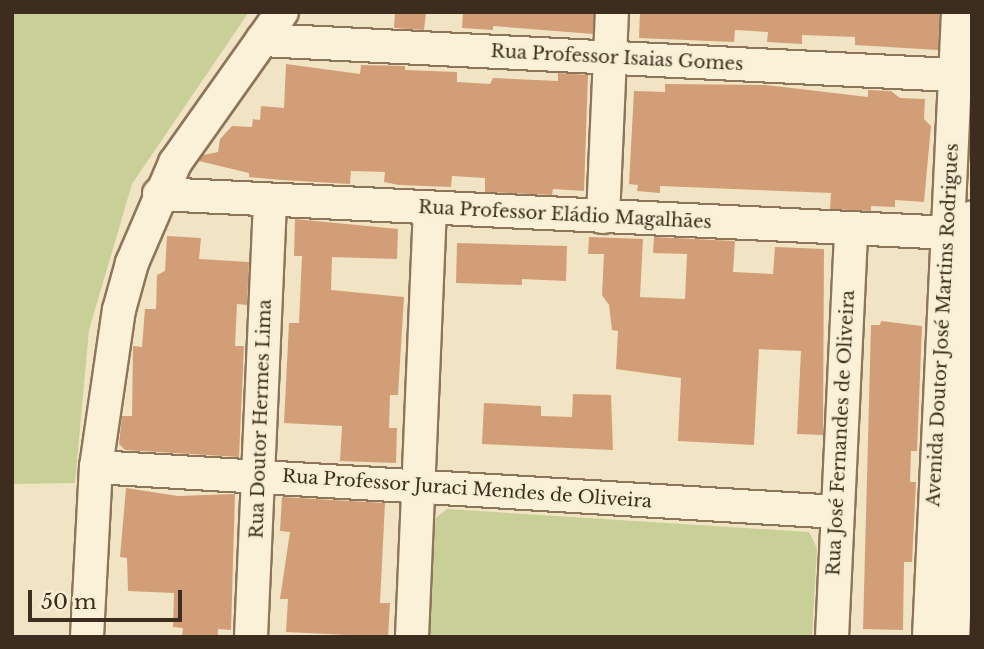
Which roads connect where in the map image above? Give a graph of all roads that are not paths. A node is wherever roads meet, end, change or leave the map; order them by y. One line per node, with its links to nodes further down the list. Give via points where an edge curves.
1 (282, 12): 4 (street)
2 (612, 12): 5 (street)
3 (958, 12): 6 (street, Avenida Doutor José Martins Rodrigues)
4 (262, 40): 5 (street, Rua Professor Isaias Gomes); 7 (street, via 199,127)
5 (610, 58): 6 (street, Rua Professor Isaias Gomes); 10 (street)
6 (963, 75): 12 (street, Avenida Doutor José Martins Rodrigues)
7 (159, 194): 8 (street, Rua Professor Eládio Magalhães); 13 (street, via 119,310)
8 (271, 202): 9 (street, Rua Professor Eládio Magalhães); 14 (street, Rua Doutor Hermes Lima)
9 (430, 209): 10 (street, Rua Professor Eládio Magalhães); 15 (street)
10 (603, 217): 11 (street, Rua Professor Eládio Magalhães)
11 (850, 228): 12 (street, Rua Professor Eládio Magalhães); 16 (street, Rua José Fernandes de Oliveira)
12 (964, 228): 21 (street, Avenida Doutor José Martins Rodrigues); 22 (street, Avenida Doutor José Martins Rodrigues)
13 (96, 467): 14 (street, Rua Professor Juraci Mendes de Oliveira); 17 (street)
14 (259, 476): 15 (street, Rua Professor Juraci Mendes de Oliveira); 18 (street, Rua Doutor Hermes Lima)
15 (420, 486): 16 (street, Rua Professor Juraci Mendes de Oliveira); 19 (street)
16 (838, 512): 20 (street, Rua José Fernandes de Oliveira)
17 (87, 637)
18 (251, 637)
19 (412, 637)
20 (832, 637)
21 (929, 637)
22 (953, 637)

